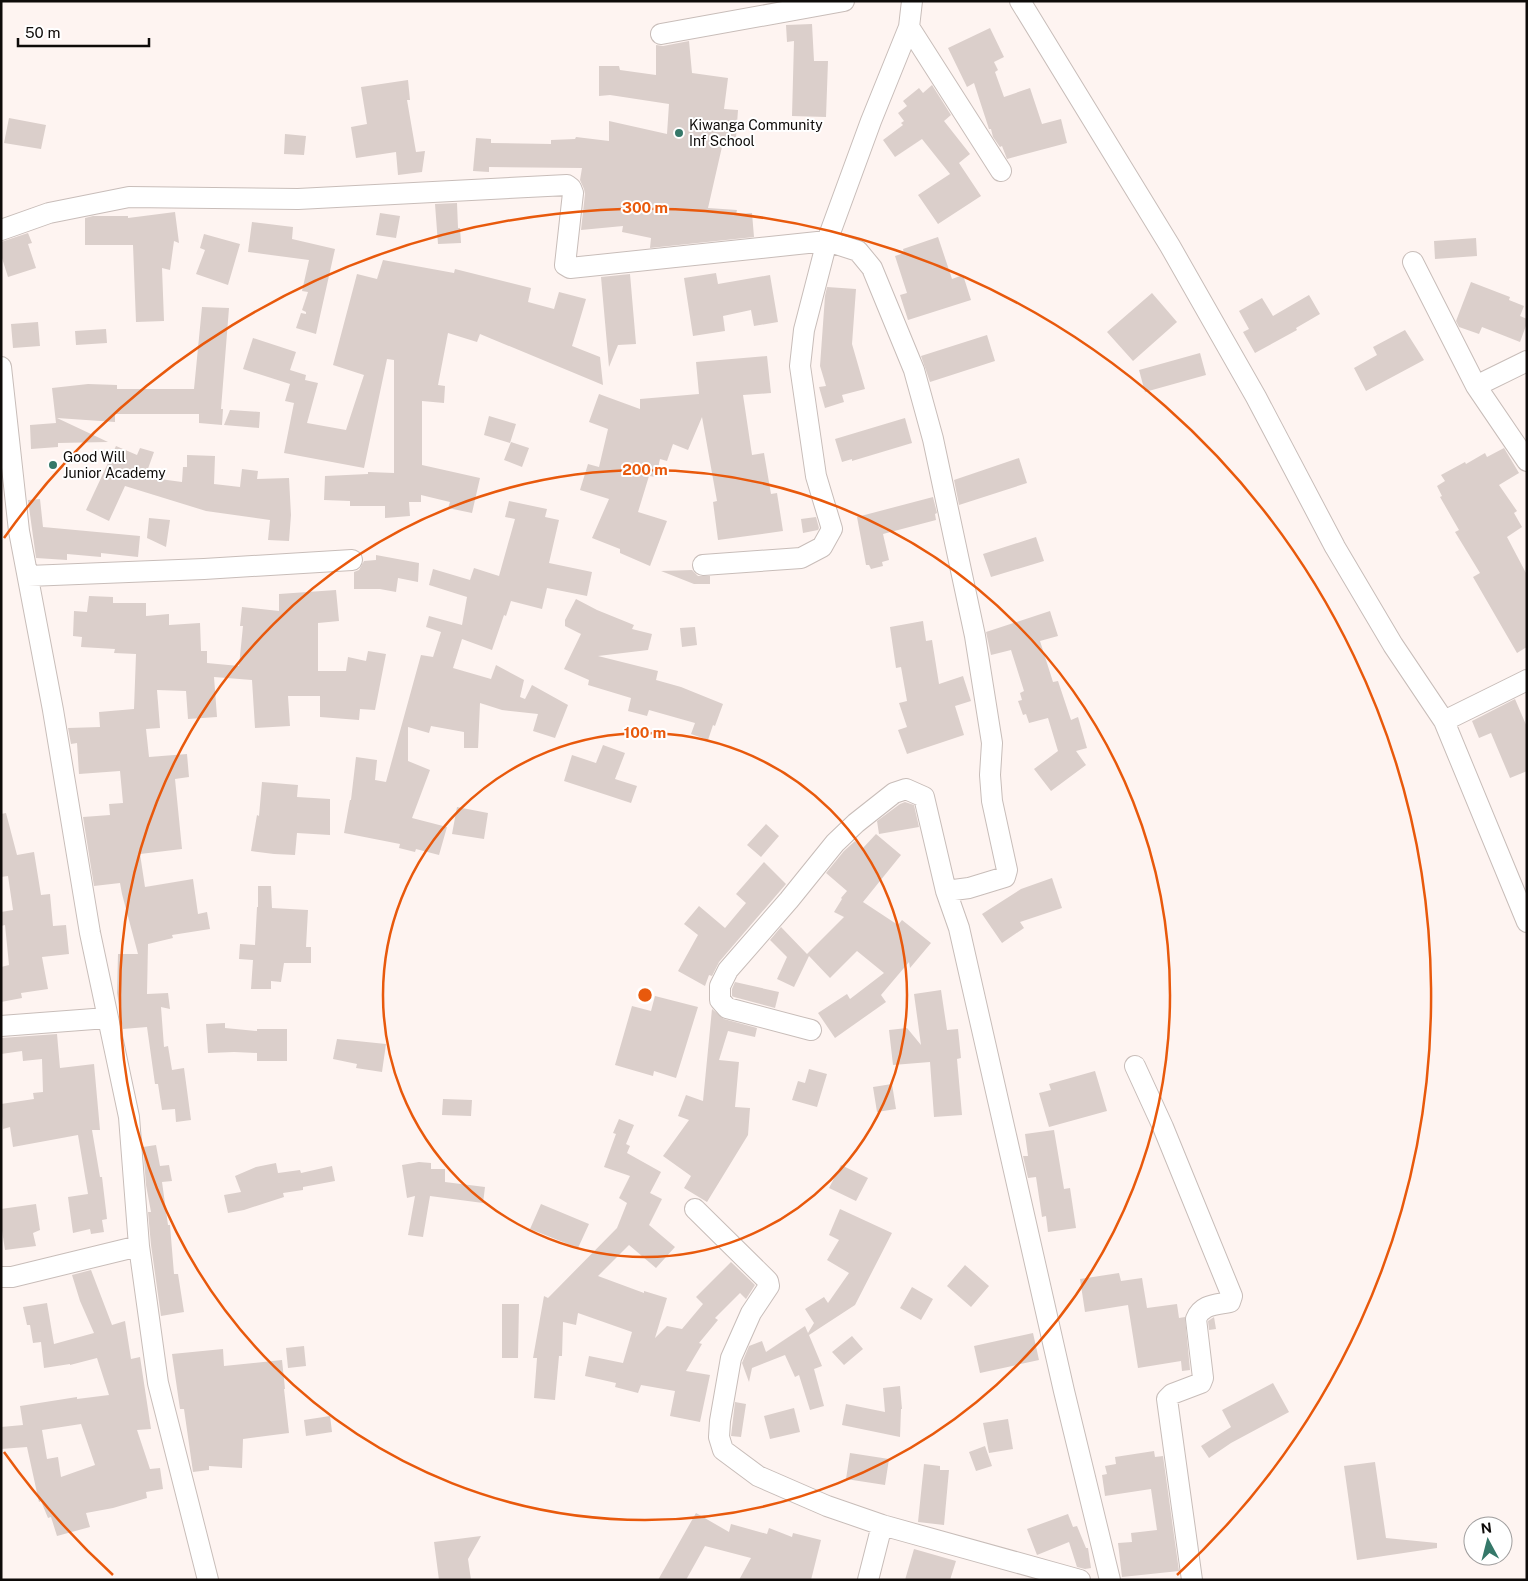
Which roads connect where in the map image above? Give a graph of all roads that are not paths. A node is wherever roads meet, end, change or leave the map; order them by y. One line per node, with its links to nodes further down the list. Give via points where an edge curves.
1 (844, 1): 5 (street)
2 (912, 1): 4 (street)
3 (1020, 1): 18 (street, via 1170,246 1256,397 1335,547 1393,645)
4 (909, 27): 6 (street); 8 (street, via 870,121)
5 (661, 34)
6 (1001, 171)
7 (1, 230): 8 (street, via 49,213 129,197 298,200 567,186 573,193 565,265 570,268)
8 (827, 241): 15 (street, via 804,330 800,366 816,476 832,529 822,547 802,558); 19 (street, via 858,251 872,268 914,370 933,439 975,636 992,743 992,801 1008,870 998,880)
9 (1413, 262): 12 (street)
10 (1527, 361): 12 (street)
11 (1, 367): 16 (street, via 19,531)
12 (1476, 386): 13 (street)
13 (1527, 461)
14 (352, 560): 16 (street)
15 (703, 565)
16 (28, 576): 21 (street, via 90,933)
17 (1527, 680): 18 (street)
18 (1444, 721): 20 (street)
19 (946, 890): 23 (street, via 924,797 906,789 894,793 835,843 728,970 720,986 720,1000 727,1008); 32 (street, via 959,928)
20 (1527, 922)
21 (108, 1018): 22 (street); 26 (street, via 129,1118)
22 (1, 1026)
23 (811, 1030)
24 (1135, 1066): 33 (street, via 1232,1296 1230,1302 1199,1311 1196,1319 1201,1383 1167,1399)
25 (695, 1209): 28 (street, via 768,1281 769,1286 750,1313 731,1358 720,1421 719,1437 724,1450 758,1476)
26 (139, 1246): 27 (street); 29 (street, via 158,1383)
27 (1, 1277)
28 (882, 1525): 30 (street); 31 (street)
29 (208, 1580)
30 (868, 1580)
31 (1080, 1580)
32 (1110, 1580)
33 (1192, 1580)

